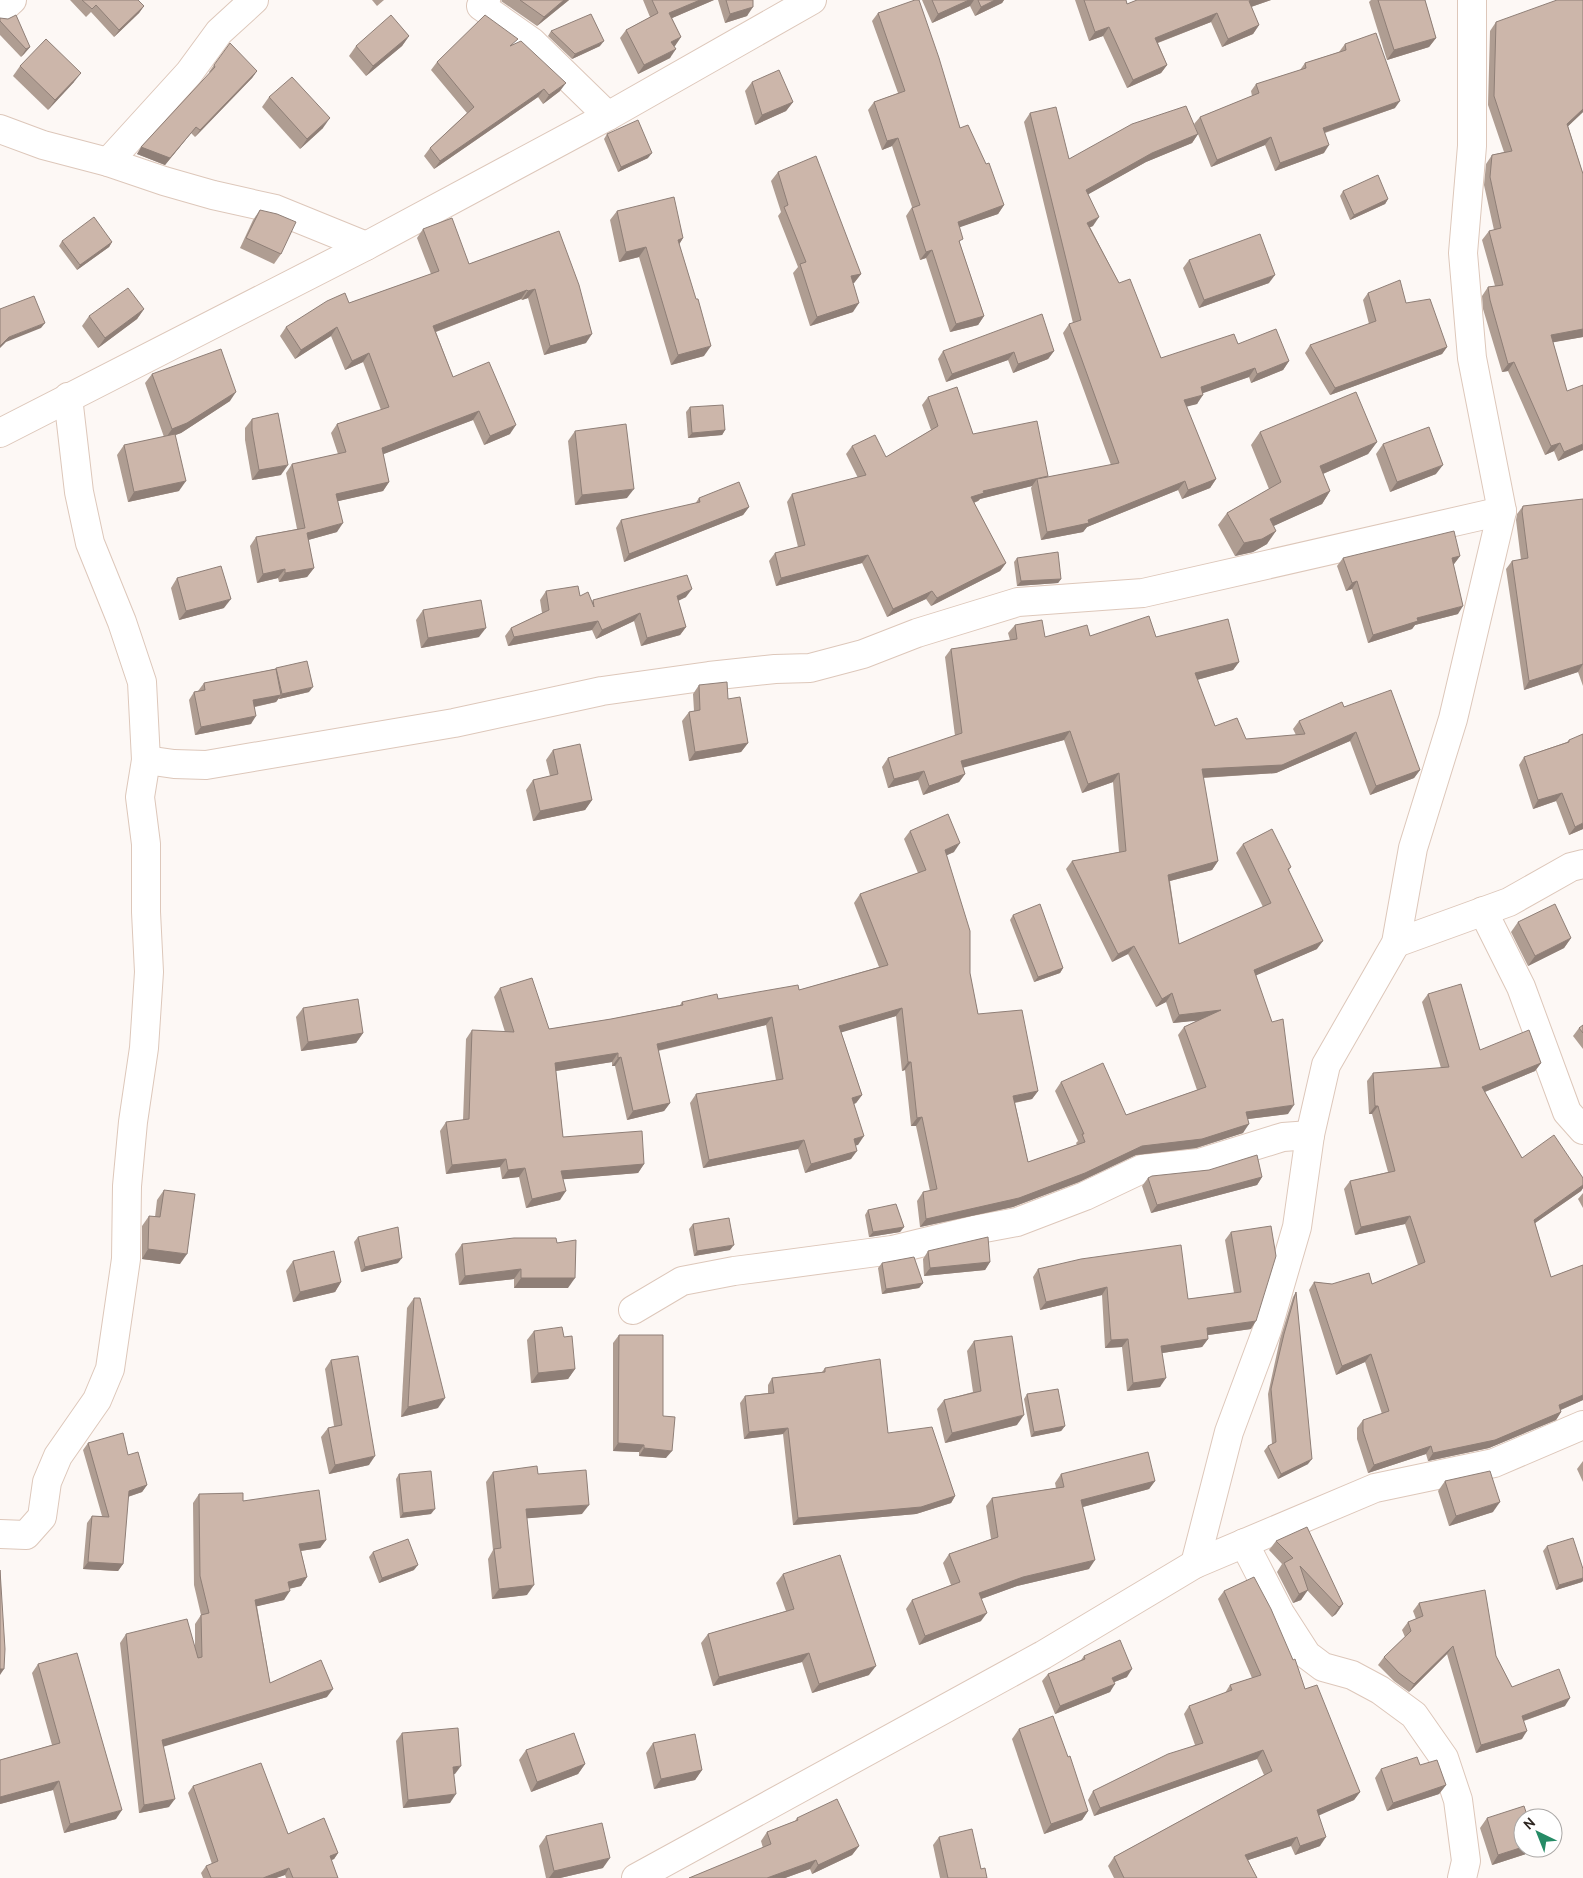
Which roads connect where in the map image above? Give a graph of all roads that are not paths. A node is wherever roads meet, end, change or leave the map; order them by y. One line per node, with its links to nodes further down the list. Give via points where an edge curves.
1 (12, 0): 6 (street)
2 (254, 0): 9 (street, via 219,32 189,73)
3 (486, 0): 7 (street, via 481,6 532,42)
4 (812, 0): 7 (street)
5 (1472, 0): 13 (street, via 1472,146 1464,253 1472,358)
6 (0, 11)
7 (608, 116): 10 (street)
8 (0, 129): 9 (street, via 43,145)
9 (108, 162): 10 (street, via 213,195 275,209)
10 (366, 246): 11 (street)
11 (68, 398): 12 (street); 14 (street, via 90,543 142,682)
12 (0, 433)
13 (1502, 511): 14 (street, via 1143,593 1018,602 917,633 863,654 810,668 709,676 602,691 454,723 206,765); 17 (street, via 1453,719 1413,848)
14 (146, 760): 22 (street, via 140,797 146,844 149,972 144,1048 127,1186 126,1259 110,1369 97,1400 58,1456 47,1482 42,1517 26,1535)
15 (1583, 864): 16 (street, via 1571,867 1509,902)
16 (1483, 911): 17 (street); 18 (street, via 1521,987 1567,1112)
17 (1396, 943): 19 (street, via 1326,1064)
18 (1583, 1130)
19 (1310, 1134): 20 (street, via 1283,1136 1199,1163 1142,1169 1085,1196 1017,1222 892,1250 682,1281); 24 (street, via 1297,1227 1267,1330 1229,1432)
20 (633, 1310)
21 (1583, 1425): 23 (street, via 1494,1463 1375,1488)
22 (0, 1534)
23 (1244, 1543): 24 (street); 26 (street, via 1280,1613 1307,1656 1323,1667 1352,1675 1380,1690 1414,1715 1444,1758 1458,1800 1466,1861)
24 (1195, 1564): 25 (street, via 1043,1655)
25 (636, 1878)
26 (1462, 1878)

